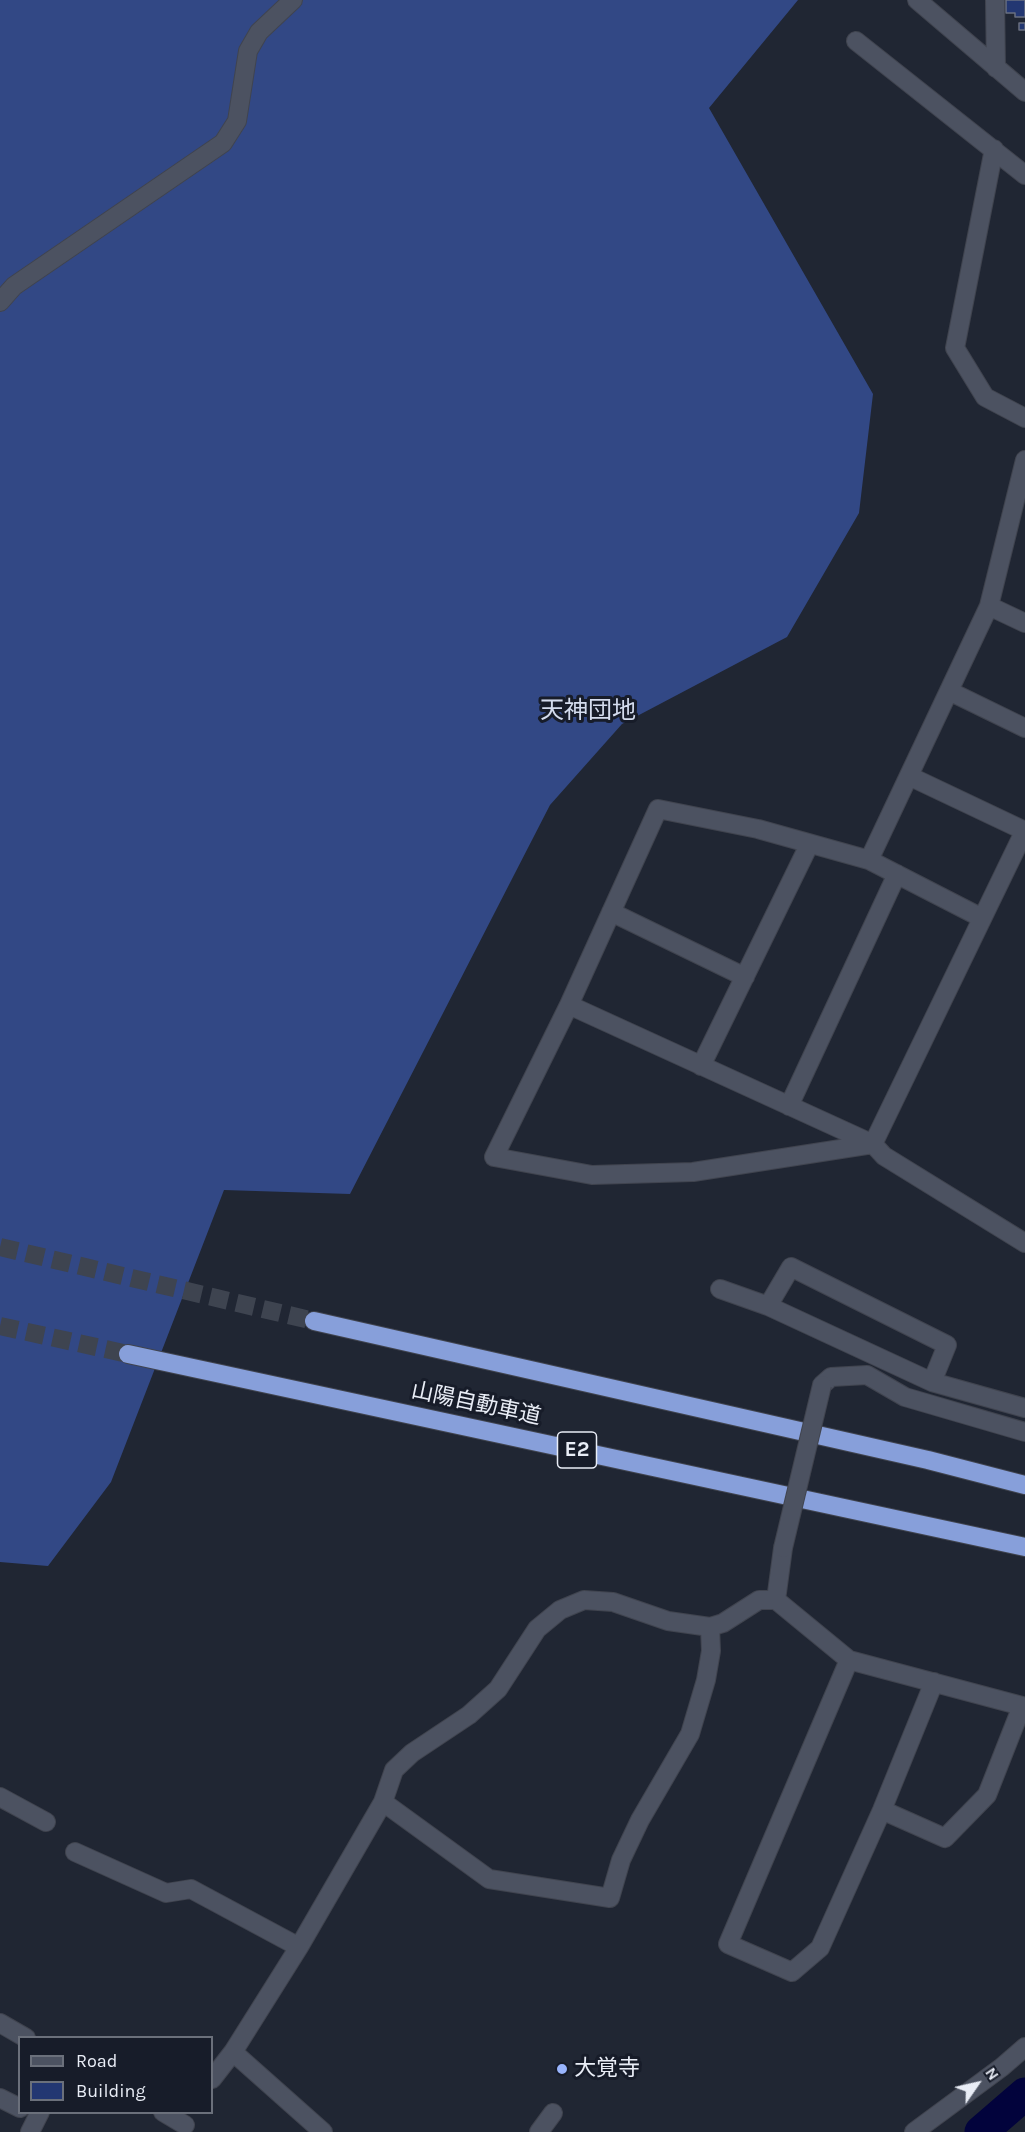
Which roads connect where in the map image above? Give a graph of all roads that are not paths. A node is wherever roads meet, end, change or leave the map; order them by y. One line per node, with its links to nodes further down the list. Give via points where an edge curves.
1 (293, 0): 9 (street, via 259,32 248,51 237,121 223,142 14,286)
2 (917, 0): 5 (street)
3 (995, 0): 5 (street)
4 (856, 41): 7 (street)
5 (996, 68): 6 (street)
6 (1025, 93)
7 (994, 149): 8 (street); 10 (street, via 955,348 985,397)
8 (1025, 175)
9 (0, 302)
10 (1025, 418)
11 (1025, 460): 12 (street)
12 (1018, 515): 13 (street)
13 (989, 606): 14 (street); 15 (street)
14 (1025, 623)
15 (949, 691): 16 (street); 17 (street)
16 (1025, 728)
17 (909, 776): 18 (street); 20 (street)
18 (1025, 831): 23 (street)
19 (809, 845): 20 (street); 22 (street, via 758,829 658,809); 24 (street)
20 (870, 860): 21 (street)
21 (897, 874): 23 (street); 27 (street)
22 (611, 912): 24 (street); 25 (street)
23 (982, 918): 28 (street)
24 (745, 977): 26 (street)
25 (569, 1005): 26 (street); 28 (street, via 494,1157 592,1175 693,1172)
26 (701, 1066): 27 (street)
27 (789, 1106): 28 (street)
28 (873, 1144): 29 (street, via 884,1155)
29 (1025, 1243)
30 (720, 1289): 31 (street)
31 (768, 1306): 34 (street); 34 (street, via 791,1267 947,1345)
32 (314, 1321): 37 (highway, 山陽自動車道)
33 (128, 1354): 38 (highway, 山陽自動車道 / E2)
34 (932, 1382): 35 (street)
35 (1025, 1408)
36 (1025, 1432): 39 (street, bridge, via 905,1397 867,1375 831,1377 822,1385 783,1548)
37 (1025, 1485)
38 (1025, 1547)
39 (776, 1600): 40 (street, via 759,1600); 41 (street)
40 (710, 1627): 44 (street, via 668,1621 613,1602 584,1600 560,1610 537,1629 498,1689 394,1770); 44 (street, via 706,1680 690,1734 640,1820 621,1860 610,1898 489,1879)
41 (849, 1660): 42 (street); 45 (street, via 728,1944 792,1972 820,1948)
42 (934, 1682): 45 (street); 45 (street, via 1022,1706 987,1795 945,1838)
43 (0, 1797): 46 (street)
44 (383, 1803): 48 (street)
45 (882, 1810)
46 (46, 1822)
47 (75, 1852): 48 (street, via 166,1893 191,1888)
48 (299, 1947): 52 (street)
49 (0, 2023): 50 (street)
50 (24, 2036)
51 (1025, 2047): 61 (street)
52 (232, 2052): 53 (street); 59 (street)
53 (213, 2078)
54 (0, 2098): 55 (street)
55 (18, 2107)
56 (167, 2114): 58 (street)
57 (553, 2114): 60 (street)
58 (186, 2123)
59 (323, 2132)
60 (539, 2132)
61 (914, 2132)

